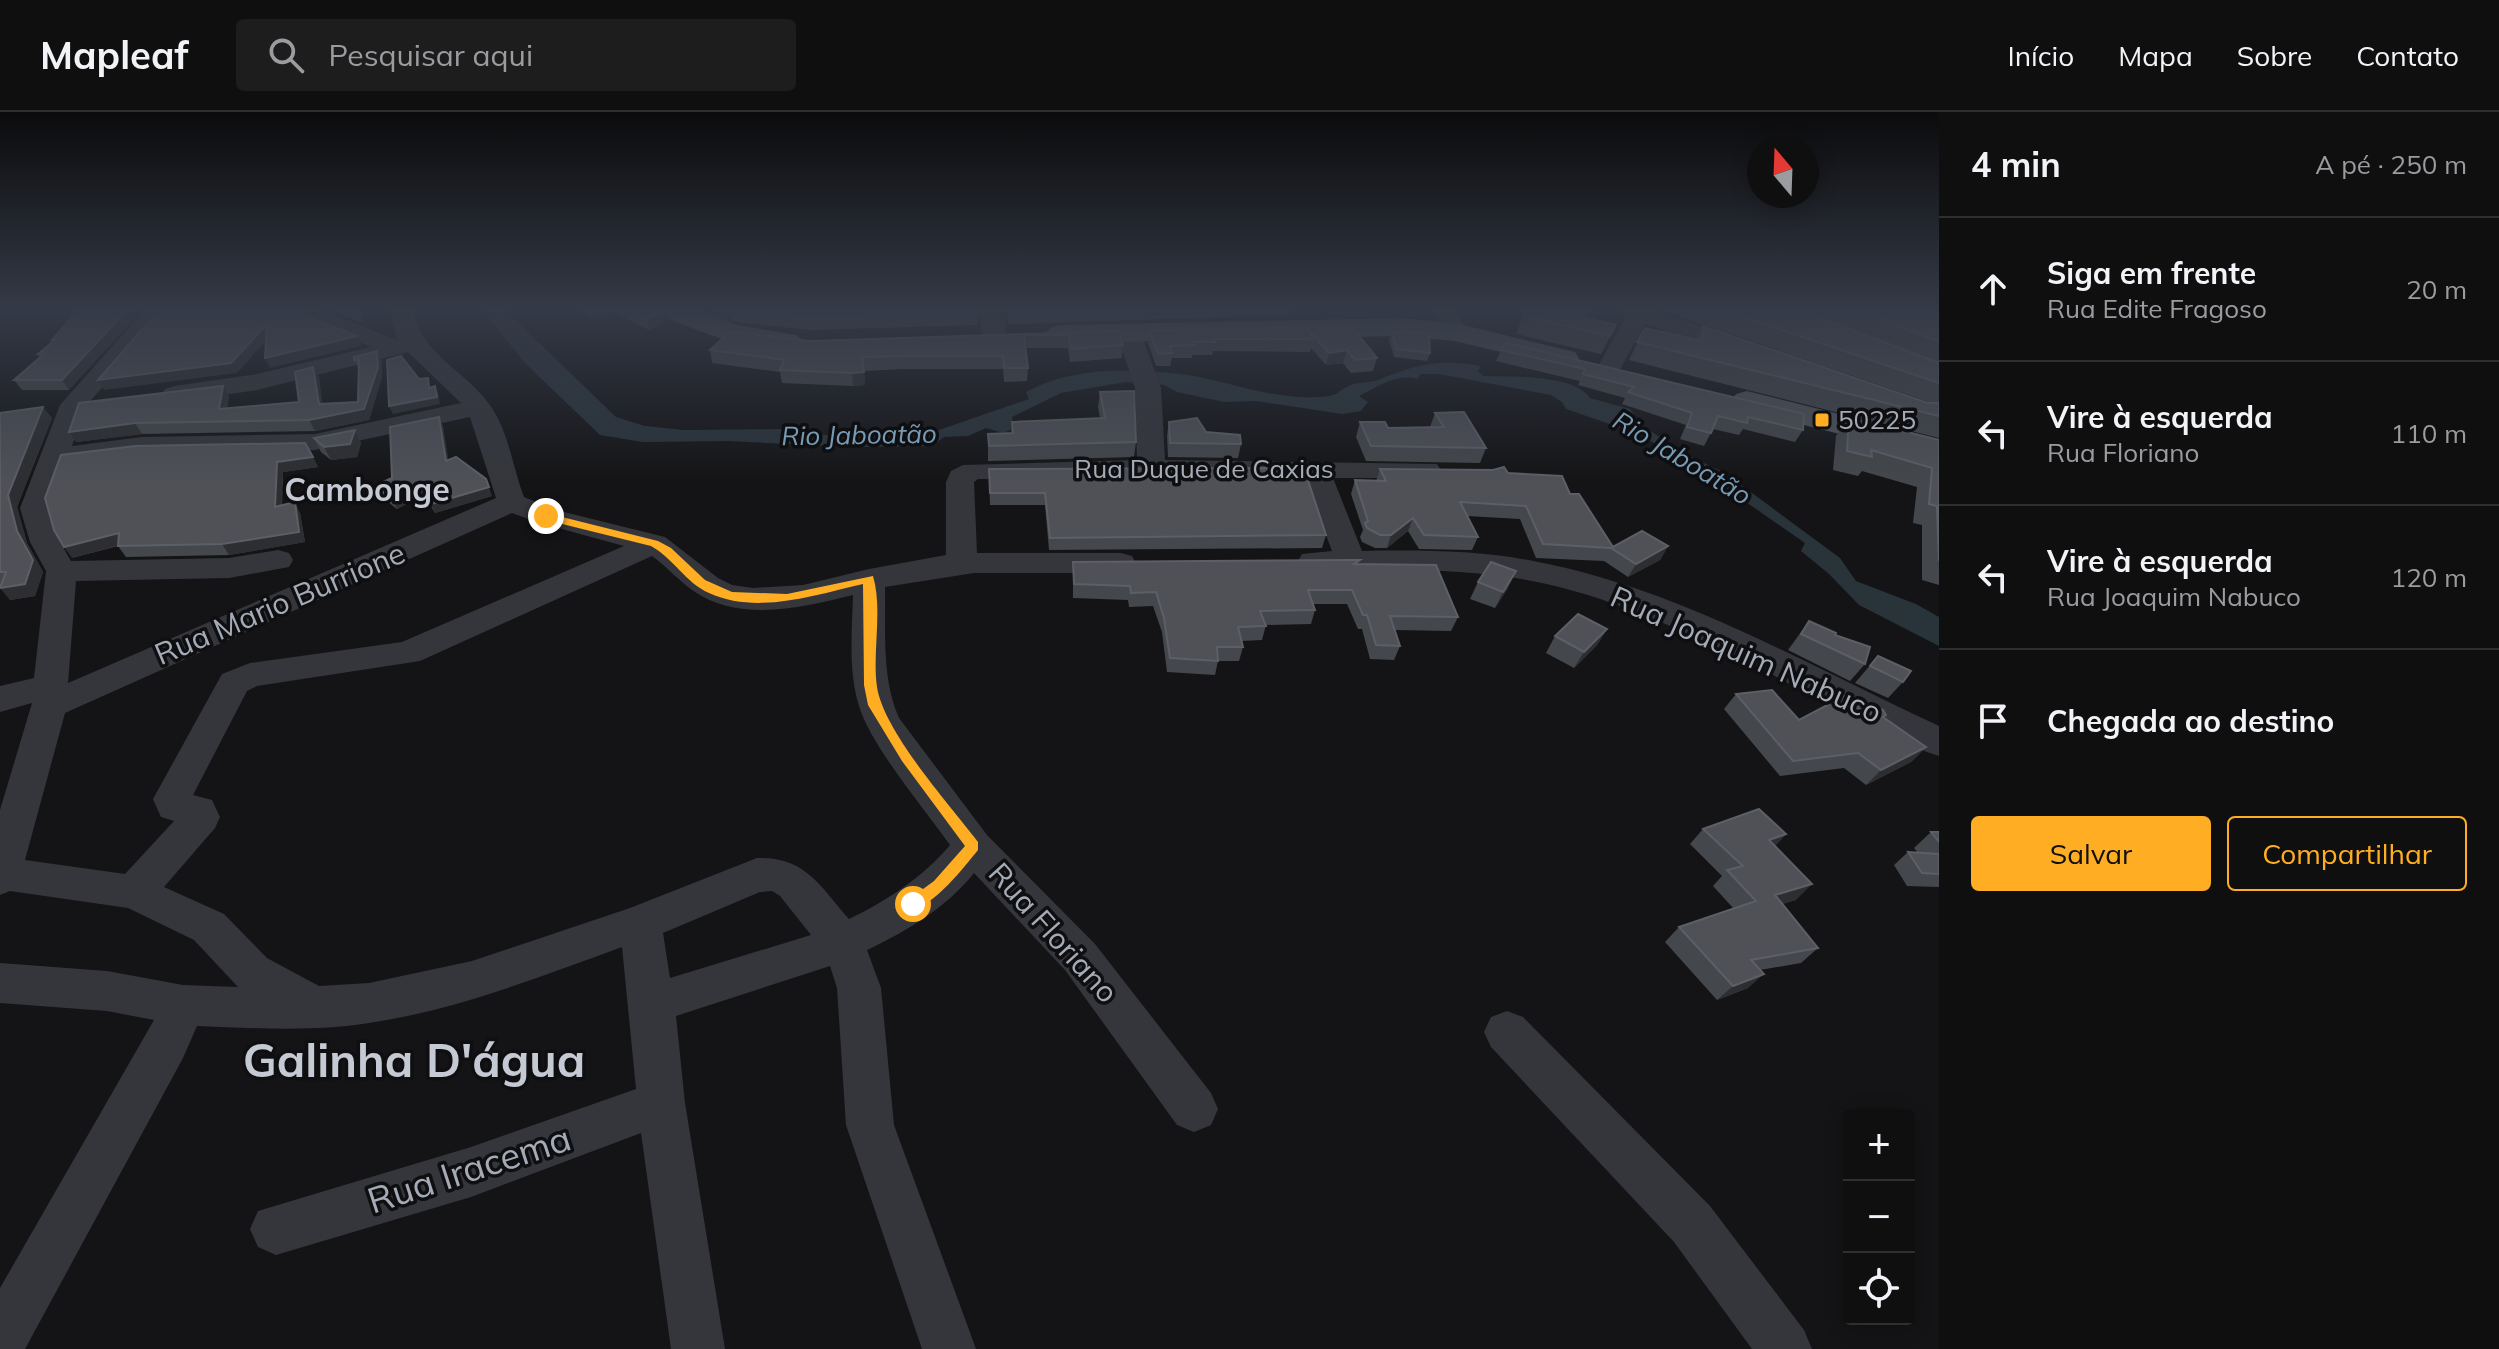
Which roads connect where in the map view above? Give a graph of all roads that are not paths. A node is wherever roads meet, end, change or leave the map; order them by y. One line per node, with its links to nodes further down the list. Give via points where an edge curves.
1 (115, 368): 12 (street)
2 (315, 368): 9 (street, via 257,382)
3 (430, 368): 10 (street)
4 (1142, 368): 13 (street)
5 (1608, 368): 7 (main road)
6 (1624, 368): 7 (street)
7 (1623, 372)
8 (1726, 396): 11 (main road)
9 (147, 397)
10 (478, 407): 12 (street, via 315,442 142,445); 16 (street)
11 (1939, 449)
12 (55, 456): 23 (street, via 35,508 45,542)
13 (1151, 468): 14 (street, Rua Duque de Caxias); 22 (street, Rua Duque de Caxias, via 965,474 960,482)
14 (1315, 469): 15 (street, Rua Duque de Caxias); 20 (street)
15 (1460, 471)
16 (512, 502): 17 (street); 25 (street, Rua Mario Burrione)
17 (654, 544): 24 (street, via 712,590 731,596 787,598); 30 (street, via 408,653 250,675 234,683 172,799 175,806 198,811 201,817)
18 (278, 560): 23 (street, via 229,568)
19 (1288, 561): 20 (street, Rua Joaquim Nabuco)
20 (1351, 561): 27 (street, Rua Joaquim Nabuco, via 1520,569 1606,590 1768,659)
21 (1148, 563): 22 (street)
22 (962, 564): 24 (street)
23 (62, 571): 25 (street)
24 (869, 579): 28 (street, Rua Floriano, via 874,705)
25 (49, 696): 26 (street, Rua Mario Burrione); 29 (street)
26 (0, 699)
27 (1939, 742)
28 (973, 846): 32 (street, via 939,885); 39 (street, Rua Floriano, via 1080,957)
29 (0, 875): 30 (street)
30 (134, 892): 36 (street, via 209,927 252,972)
31 (640, 923): 32 (street, via 757,875 778,874 794,884); 34 (street); 36 (street, via 472,981)
32 (843, 943): 34 (street); 43 (street, via 859,988 870,1125)
33 (0, 983): 35 (street, via 107,991)
34 (652, 1003): 38 (street)
35 (183, 1005): 36 (street); 41 (street, via 167,1043)
36 (317, 1008)
37 (1507, 1032): 44 (street, via 1692,1224)
38 (661, 1103): 40 (street, Rua Iracema, via 471,1172); 42 (street)
39 (1194, 1109)
40 (276, 1229)
41 (0, 1341)
42 (698, 1349)
43 (949, 1349)
44 (1785, 1349)

